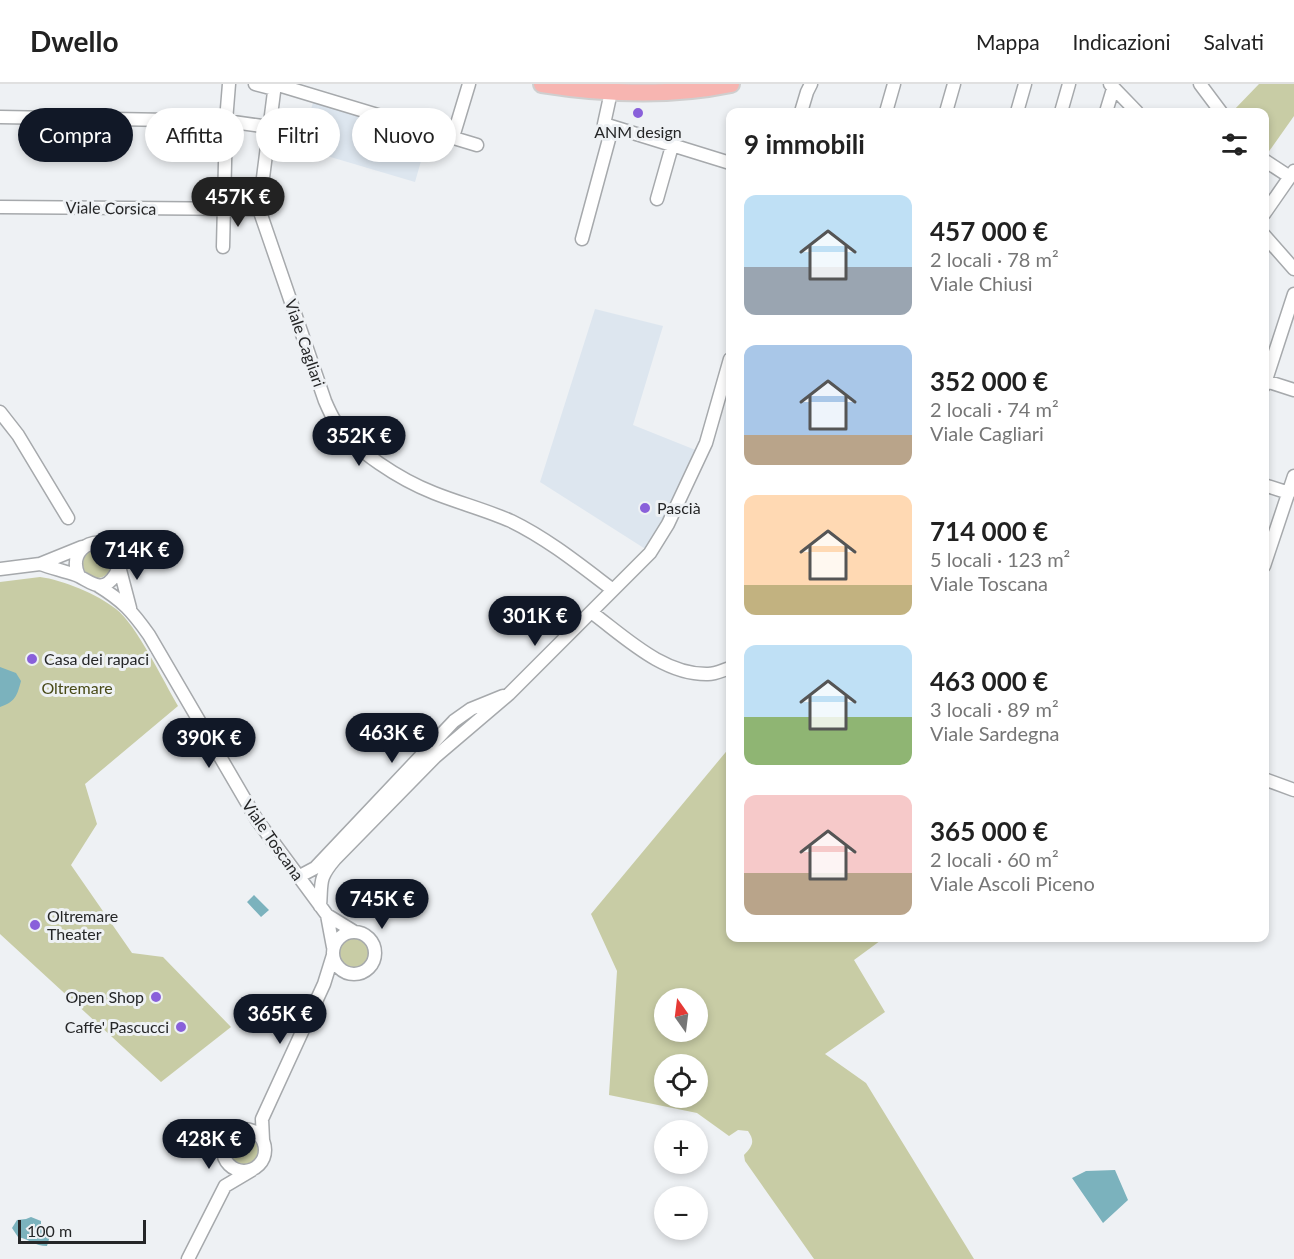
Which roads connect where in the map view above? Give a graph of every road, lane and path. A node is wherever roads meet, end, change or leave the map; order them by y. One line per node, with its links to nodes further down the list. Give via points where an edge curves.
1 (229, 84): 17 (street)
2 (255, 84): 12 (street)
3 (470, 84): 30 (street)
4 (542, 84): 13 (main road)
5 (731, 84): 14 (main road)
6 (894, 84): 21 (street)
7 (954, 84): 22 (street)
8 (1025, 84): 23 (street)
9 (1069, 84): 24 (street)
10 (1200, 84): 27 (street)
11 (1111, 85): 25 (street); 26 (street)
12 (275, 86): 18 (street, Viale Cagliari); 19 (street)
13 (590, 87): 16 (main road)
14 (687, 87): 16 (main road)
15 (806, 87): 20 (street)
16 (611, 92): 31 (street, via 604,124)
17 (227, 108)
18 (272, 108)
19 (352, 108)
20 (802, 108)
21 (887, 108)
22 (947, 108)
23 (1018, 108)
24 (1061, 108)
25 (1107, 108)
26 (1133, 108)
27 (1218, 108)
28 (0, 117): 29 (street)
29 (145, 120)
30 (456, 128)
31 (612, 128): 34 (street); 45 (street)
32 (456, 138): 33 (street)
33 (477, 145)
34 (672, 146): 37 (street); 40 (street)
35 (225, 162): 43 (street)
36 (265, 162): 44 (street, Viale Cagliari)
37 (726, 162)
38 (1269, 162): 39 (street)
39 (1292, 174): 42 (street)
40 (657, 199)
41 (0, 207): 43 (street, Viale Corsica)
42 (1269, 207)
43 (224, 209): 44 (street, Viale Corsica); 47 (street)
44 (259, 209): 66 (street, Viale Cagliari, via 325,401 336,422 356,445 415,484 535,534)
45 (582, 239)
46 (1269, 241): 48 (street)
47 (223, 247)
48 (1294, 269)
49 (1294, 294): 50 (street)
50 (1269, 371)
51 (726, 373): 66 (street, via 706,443 668,524 650,553)
52 (1269, 384): 53 (street)
53 (1294, 390)
54 (0, 412): 58 (street)
55 (1294, 476): 57 (street)
56 (1269, 487): 57 (street)
57 (1289, 493): 60 (street)
58 (68, 518)
59 (84, 546): 61 (street, via 102,543 112,549); 62 (street); 64 (street, via 76,557)
60 (1269, 551)
61 (118, 560): 65 (street, via 114,577); 67 (street, Viale Toscana)
62 (40, 564): 63 (street); 64 (street)
63 (0, 569)
64 (79, 576): 65 (street)
65 (97, 585): 67 (street, Viale Toscana)
66 (613, 590): 68 (street)
67 (130, 609): 73 (street, Viale Toscana, via 257,820)
68 (591, 612): 69 (street, via 648,654 676,669 711,674); 70 (street)
69 (726, 669)
70 (509, 694): 73 (street, via 471,709 454,721 315,868); 74 (street, via 435,757 335,859 320,882)
71 (1269, 781): 72 (street)
72 (1294, 790)
73 (298, 877): 74 (street, Viale Toscana)
74 (323, 910): 75 (street, Viale Toscana); 76 (street, Viale Toscana)
75 (353, 932): 76 (street, via 340,936); 77 (street, via 364,934 372,942 375,958 361,973)
76 (333, 951): 77 (street, via 337,966); 78 (street)
77 (347, 973): 78 (street)
78 (324, 984): 79 (street)
79 (262, 1119): 80 (street); 81 (street)
80 (236, 1130): 81 (street, via 249,1128); 82 (street, via 226,1139)
81 (263, 1140): 83 (street, via 265,1156)
82 (223, 1152): 83 (street, via 234,1168); 84 (street)
83 (254, 1169): 84 (street)
84 (225, 1186): 85 (street)
85 (188, 1259)

